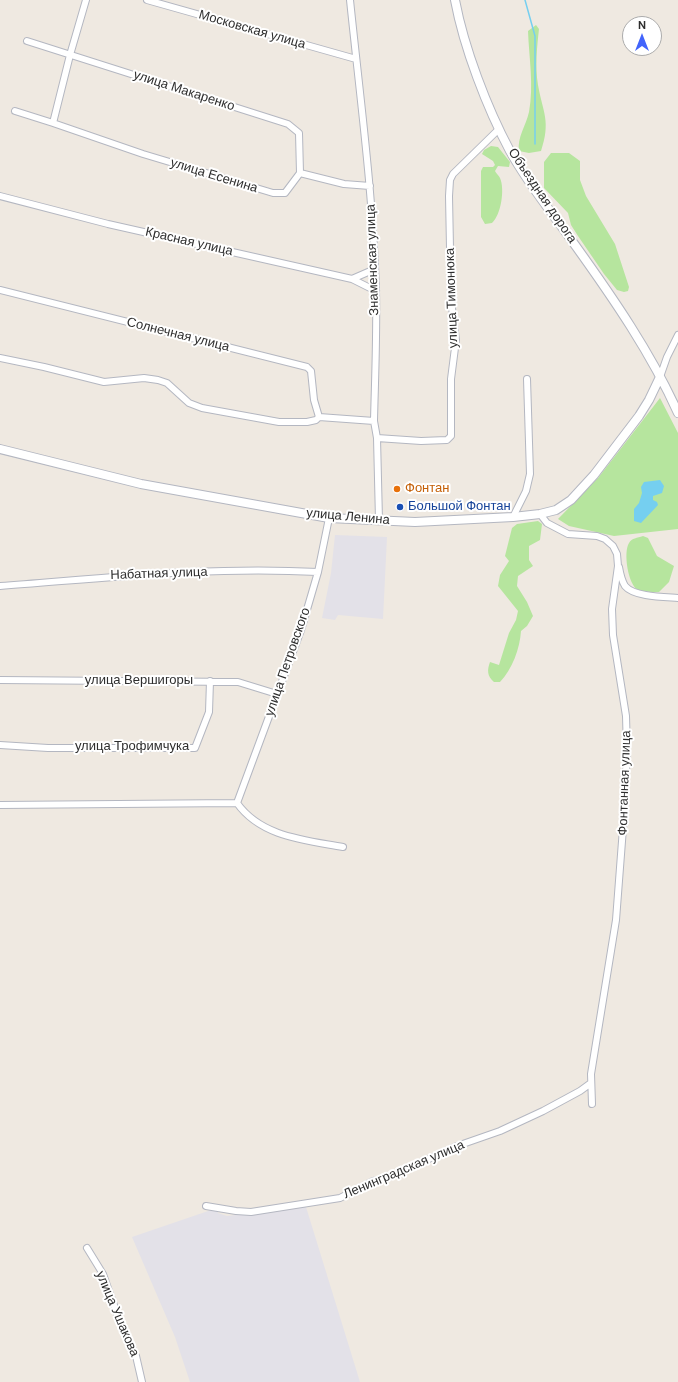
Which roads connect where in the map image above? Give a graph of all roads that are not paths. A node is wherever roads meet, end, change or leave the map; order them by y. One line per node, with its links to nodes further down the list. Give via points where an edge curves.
1 (86, 0): 6 (street)
2 (147, 0): 7 (street, Московская улица)
3 (350, 0): 7 (street, Знаменская улица)
4 (455, 0): 10 (street, Объездная дорога, via 464,38)
5 (27, 41): 6 (street, улица Макаренко)
6 (70, 55): 9 (street); 11 (street, улица Макаренко, via 288,124 299,132)
7 (356, 59): 12 (street, Знаменская улица)
8 (15, 111): 9 (street, улица Есенина)
9 (54, 124): 11 (street, улица Есенина, via 273,193 285,193)
10 (499, 128): 20 (street, Объездная дорога, via 521,169 616,303); 25 (street, улица Тимонюка, via 450,180 451,300 456,340 451,379 451,436 447,440 422,441)
11 (300, 173): 12 (street, via 344,184)
12 (370, 186): 14 (street, Знаменская улица)
13 (0, 196): 15 (street, Красная улица, via 108,224)
14 (375, 269): 15 (street); 17 (street, Знаменская улица)
15 (352, 279): 17 (street, Красная улица)
16 (0, 290): 23 (street, Солнечная улица, via 307,367 311,371 314,400)
17 (376, 291): 24 (street, Знаменская улица)
18 (678, 335): 20 (street)
19 (0, 358): 23 (street, via 104,382 139,378 158,380 167,383 189,403 202,408 279,422 307,422 316,420)
20 (660, 377): 22 (street, Объездная дорога); 27 (street, улица Ленина, via 649,400 594,475 571,500 556,510)
21 (527, 379): 28 (street, via 530,474 526,491)
22 (678, 413)
23 (319, 416): 24 (street)
24 (374, 421): 25 (street, Знаменская улица)
25 (377, 438): 30 (street, Знаменская улица)
26 (0, 449): 29 (street, улица Ленина, via 141,484)
27 (540, 514): 28 (street, улица Ленина); 31 (street, Фонтанная улица, via 557,530 568,534 597,536 609,542 618,554)
28 (513, 517): 30 (street, улица Ленина, via 415,522)
29 (329, 518): 30 (street, улица Ленина); 32 (street, улица Петровского)
30 (379, 520)
31 (618, 566): 33 (street, Фонтанная улица); 35 (street)
32 (318, 572): 34 (street, Набатная улица, via 241,569 143,573); 39 (street, улица Петровского, via 301,630)
33 (615, 583): 35 (street); 44 (street, Фонтанная улица, via 613,635 626,716 625,807 616,920)
34 (0, 586)
35 (625, 586): 36 (street, via 649,595)
36 (678, 598)
37 (0, 680): 38 (street, улица Вершигоры)
38 (210, 681): 39 (street, улица Вершигоры, via 238,682); 40 (street, улица Трофимчука, via 209,712 194,748 48,748)
39 (277, 694): 41 (street, улица Петровского)
40 (0, 745)
41 (237, 803): 42 (street); 43 (street, via 245,814 261,826 297,838)
42 (0, 805)
43 (342, 847)
44 (591, 1083): 45 (street, Фонтанная улица); 46 (street, Ленинградская улица, via 543,1111 500,1131 457,1146 392,1176 373,1181 340,1198 251,1212)
45 (592, 1104)
46 (206, 1206)
47 (87, 1248): 48 (street, улица Ушакова, via 103,1274 122,1328 136,1356)
48 (142, 1382)

